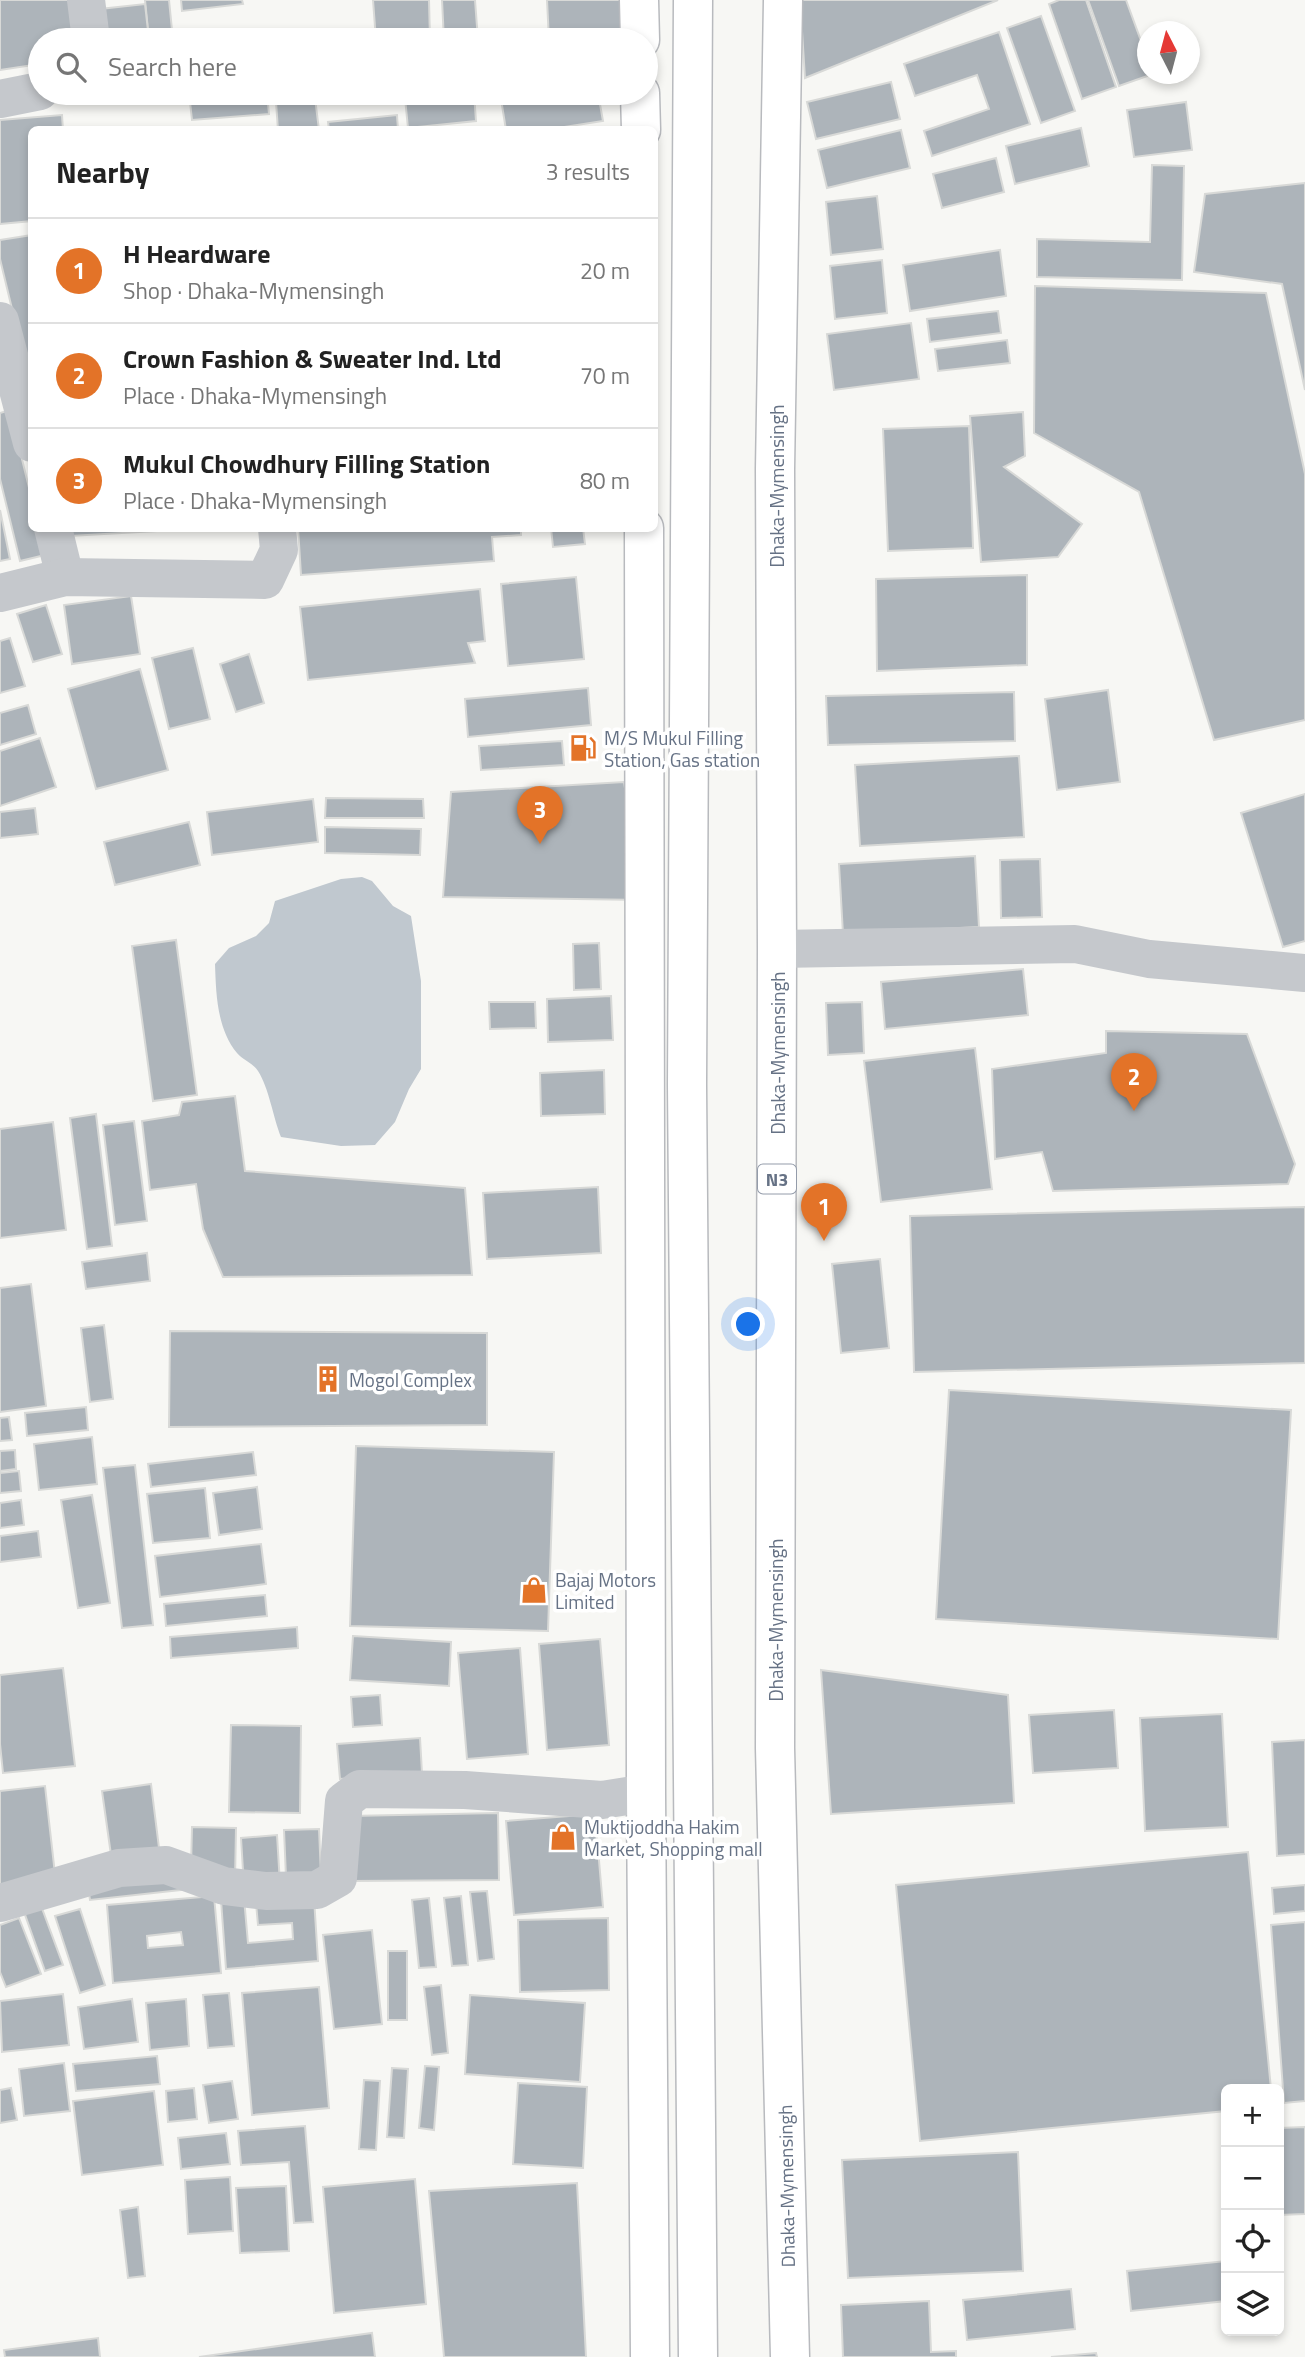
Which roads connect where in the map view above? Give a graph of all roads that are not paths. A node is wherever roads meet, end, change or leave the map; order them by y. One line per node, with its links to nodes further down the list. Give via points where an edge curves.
1 (86, 0): 5 (street)
2 (639, 0): 6 (highway)
3 (693, 0): 23 (highway, via 687,1099)
4 (783, 0): 18 (highway, Dhaka-Mymensingh / N3, via 775,469)
5 (90, 28)
6 (640, 28)
7 (28, 93): 8 (street)
8 (0, 99)
9 (640, 105): 10 (highway)
10 (641, 126)
11 (0, 321): 12 (street)
12 (28, 428)
13 (54, 532): 16 (street)
14 (277, 532): 16 (street, via 279,550 265,580)
15 (644, 532): 20 (highway)
16 (65, 577): 17 (street)
17 (0, 593)
18 (777, 949): 19 (street, via 1074,944 1149,958); 24 (highway, Dhaka-Mymensingh / N3, via 775,1748)
19 (1305, 973)
20 (646, 1793): 21 (street, via 602,1800 465,1790 360,1789 344,1801 338,1878 317,1890 224,1886 166,1865 119,1868); 22 (highway)
21 (0, 1903)
22 (650, 2357)
23 (698, 2357)
24 (790, 2357)

